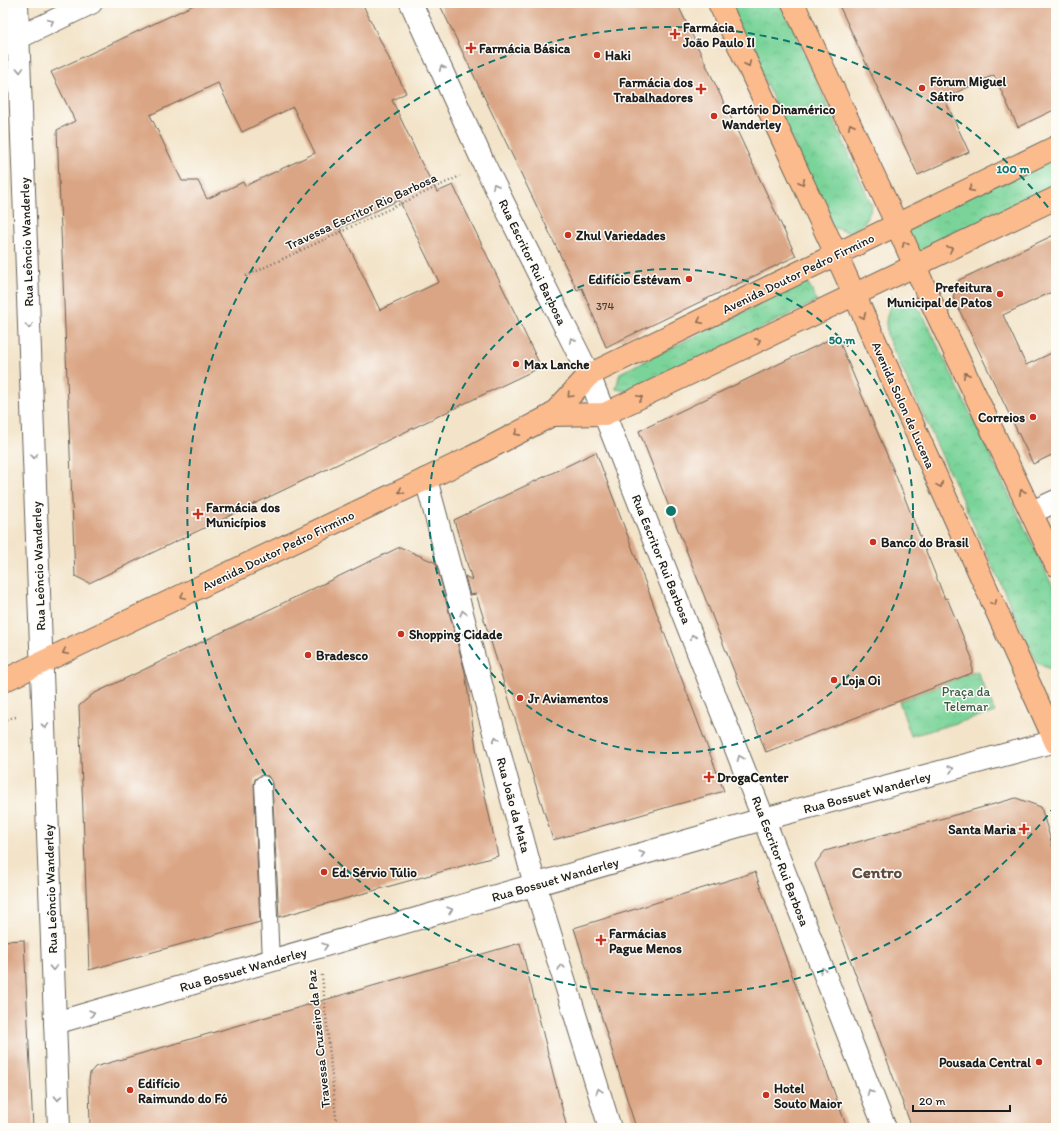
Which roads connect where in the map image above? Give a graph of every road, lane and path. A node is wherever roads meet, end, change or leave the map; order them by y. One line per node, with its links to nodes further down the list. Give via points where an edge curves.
1 (17, 3): 6 (street, Rua Leôncio Wanderley)
2 (91, 3): 6 (street, one-way to 2)
3 (411, 3): 8 (street, Rua Escritor Rui Barbosa, one-way to 3)
4 (719, 3): 11 (main road, Avenida Solon de Lucena, one-way to 11)
5 (793, 3): 10 (main road, one-way to 5)
6 (11, 41): 22 (street, Rua Leôncio Wanderley, one-way to 22)
7 (1056, 147): 10 (main road, Avenida Doutor Pedro Firmino, one-way to 10)
8 (484, 164): 13 (path, Travessa Escritor Rio Barbosa); 15 (street, Rua Escritor Rui Barbosa, one-way to 8)
9 (1056, 198): 12 (main road, Avenida Doutor Pedro Firmino, one-way to 9)
10 (897, 224): 11 (main road, Avenida Doutor Pedro Firmino); 12 (main road, one-way to 10)
11 (836, 254): 14 (main road, Avenida Solon de Lucena); 15 (main road, Avenida Doutor Pedro Firmino, one-way to 15)
12 (915, 266): 14 (main road, Avenida Doutor Pedro Firmino); 20 (main road, one-way to 12)
13 (246, 276)
14 (854, 295): 16 (main road, Avenida Doutor Pedro Firmino, one-way to 14); 24 (main road, Avenida Solon de Lucena, one-way to 24)
15 (589, 375): 16 (street, Rua Escritor Rui Barbosa); 17 (main road, Avenida Doutor Pedro Firmino, one-way to 17)
16 (605, 414): 17 (main road, Avenida Doutor Pedro Firmino); 26 (street, Rua Escritor Rui Barbosa, one-way to 16)
17 (552, 415): 18 (main road, Avenida Doutor Pedro Firmino, one-way to 18)
18 (426, 479): 22 (main road, Avenida Doutor Pedro Firmino, one-way to 22); 27 (street, Rua João da Mata, one-way to 18)
19 (1056, 500): 20 (street)
20 (1032, 512): 21 (main road)
21 (1056, 565)
22 (42, 663): 23 (main road, Avenida Doutor Pedro Firmino); 30 (street, Rua Leôncio Wanderley, one-way to 30)
23 (3, 681)
24 (1056, 741): 26 (street, Rua Bossuet Wanderley, one-way to 24)
25 (263, 784): 29 (lane)
26 (764, 819): 27 (street, Rua Bossuet Wanderley, one-way to 26); 34 (street, Rua Escritor Rui Barbosa, one-way to 26)
27 (535, 885): 28 (street, Rua Bossuet Wanderley, one-way to 27); 33 (street, Rua João da Mata, one-way to 27)
28 (319, 947): 29 (street, Rua Bossuet Wanderley); 32 (path, Travessa Cruzeiro da Paz)
29 (271, 961): 30 (street, Rua Bossuet Wanderley, one-way to 29)
30 (55, 1023): 31 (street, Rua Leôncio Wanderley, one-way to 31)
31 (59, 1128)
32 (337, 1128)
33 (610, 1128)
34 (885, 1128)

